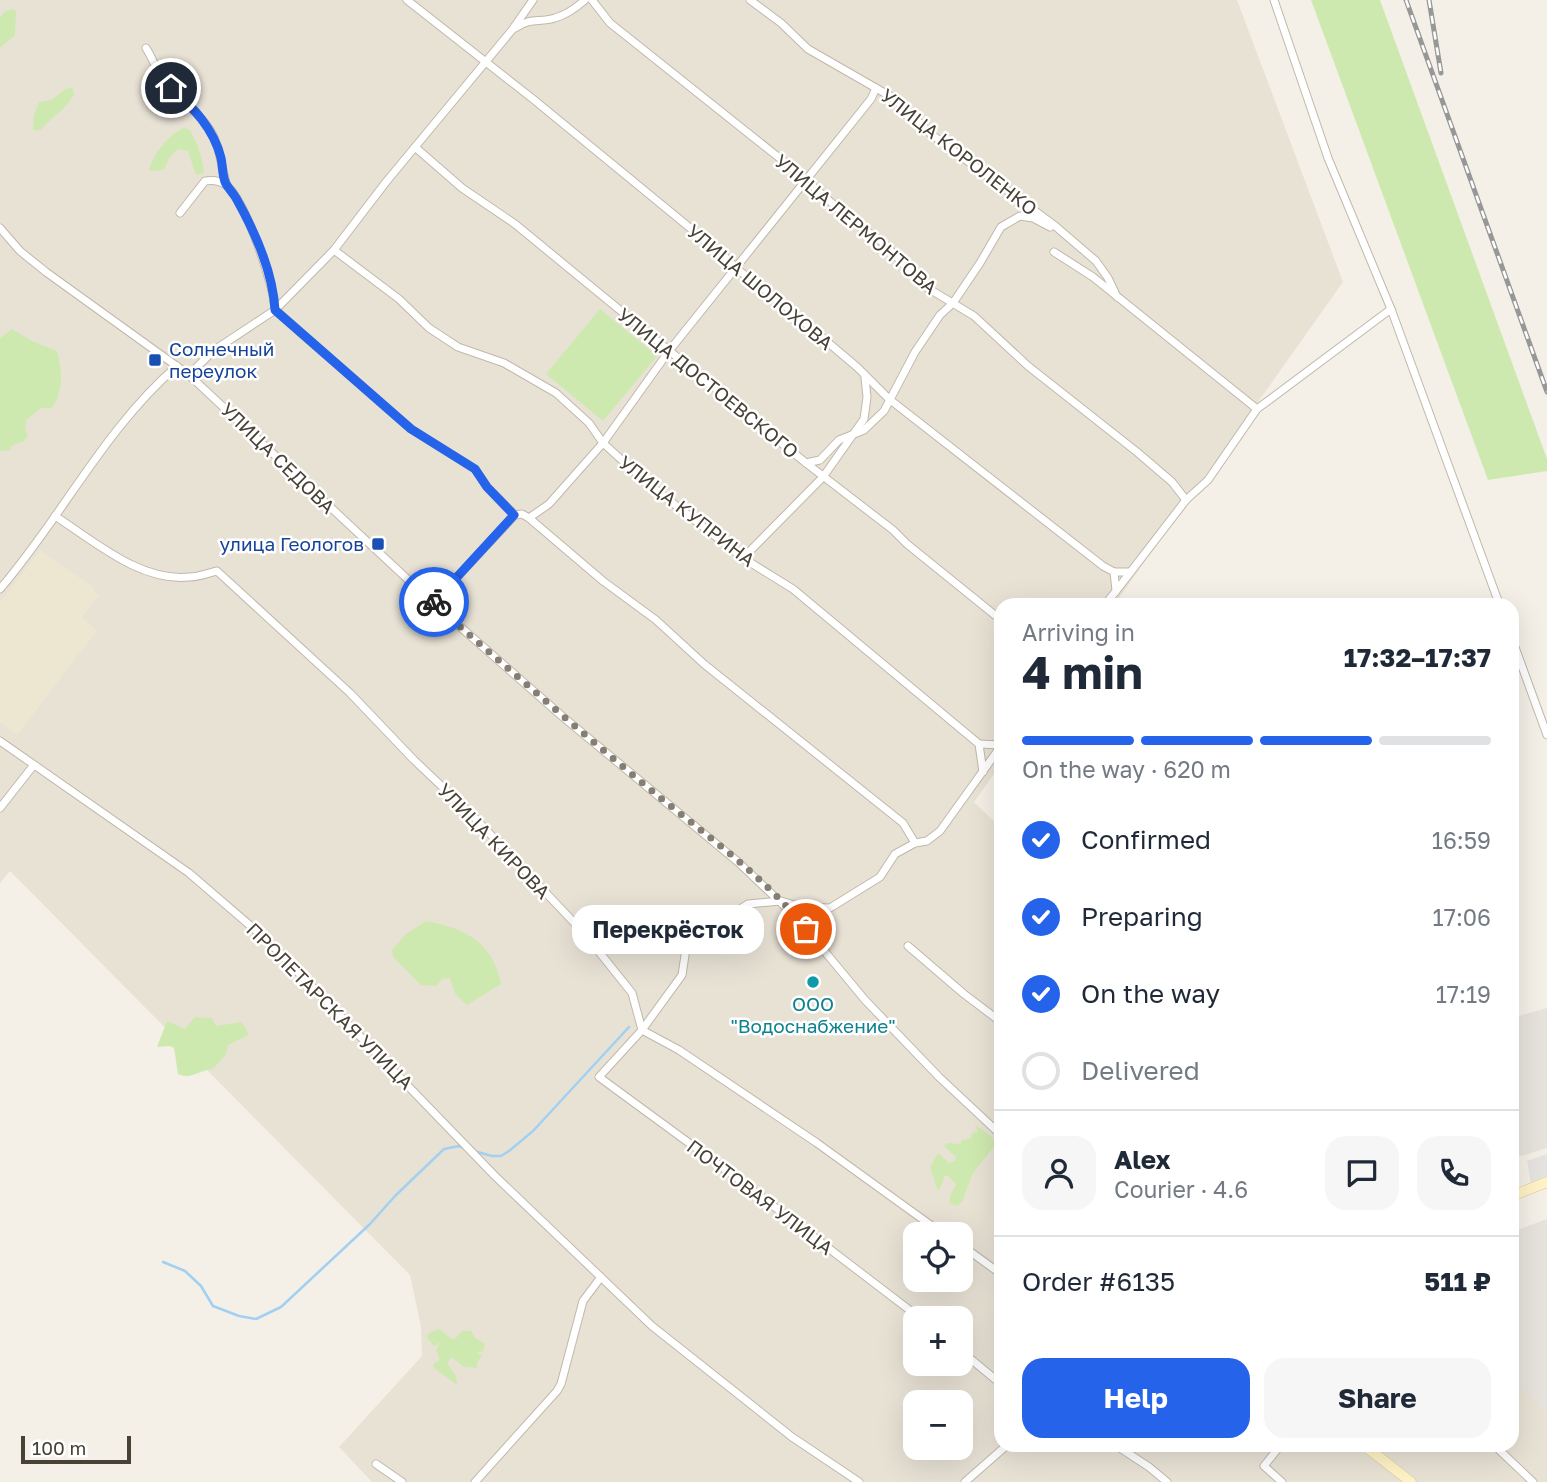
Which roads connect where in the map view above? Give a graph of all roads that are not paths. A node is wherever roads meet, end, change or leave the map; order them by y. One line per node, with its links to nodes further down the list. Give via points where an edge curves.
1 (407, 0): 9 (street, УЛИЦА ШОЛОХОВА)
2 (533, 0): 7 (street)
3 (585, 0): 7 (street, via 567,13 529,20)
4 (592, 0): 12 (street, УЛИЦА ЛЕРМОНТОВА, via 610,23)
5 (750, 0): 10 (street, УЛИЦА КОРОЛЕНКО, via 808,49)
6 (1274, 0): 22 (street, via 1328,158)
7 (512, 30): 9 (street)
8 (146, 48): 13 (street, via 165,82 191,105 213,135)
9 (486, 62): 11 (street); 19 (street, УЛИЦА ШОЛОХОВА)
10 (876, 88): 12 (street); 16 (street, УЛИЦА КОРОЛЕНКО)
11 (415, 147): 17 (street); 24 (street, УЛИЦА ДОСТОЕВСКОГО)
12 (806, 182): 19 (street); 21 (street, УЛИЦА ЛЕРМОНТОВА, via 881,241 926,287)
13 (227, 185): 14 (street, via 205,181); 23 (street, via 260,248)
14 (180, 213)
15 (0, 228): 25 (street, УЛИЦА СЕДОВА, via 46,272)
16 (1068, 239): 20 (street, УЛИЦА КОРОЛЕНКО, via 1096,261); 21 (street, via 1020,216 1001,227)
17 (334, 250): 23 (street); 31 (street, УЛИЦА КУПРИНА, via 458,347 504,363 556,393)
18 (1054, 252): 20 (street, УЛИЦА КОРОЛЕНКО)
19 (737, 269): 24 (street); 27 (street, УЛИЦА ШОЛОХОВА)
20 (1117, 297): 29 (street, УЛИЦА КОРОЛЕНКО)
21 (953, 303): 28 (street, via 915,352); 34 (street, УЛИЦА ЛЕРМОНТОВА, via 1137,452)
22 (1391, 309): 29 (street); 44 (street)
23 (275, 310): 26 (street, via 213,351); 35 (street, via 411,429 475,469)
24 (669, 351): 31 (street); 32 (street, УЛИЦА ДОСТОЕВСКОГО)
25 (177, 366): 26 (street, УЛИЦА СЕДОВА); 36 (street, via 107,442)
26 (189, 375): 45 (street, УЛИЦА СЕДОВА)
27 (865, 378): 28 (street, УЛИЦА ШОЛОХОВА); 30 (street, via 864,419)
28 (889, 399): 30 (street, via 884,411); 39 (street, УЛИЦА ШОЛОХОВА)
29 (1257, 409): 34 (street, via 1208,481)
30 (852, 436): 32 (street, via 839,440 820,460); 33 (street)
31 (603, 443): 37 (street, via 549,503); 38 (street, УЛИЦА КУПРИНА)
32 (806, 463): 33 (street, УЛИЦА ДОСТОЕВСКОГО)
33 (823, 477): 38 (street); 46 (street, УЛИЦА ДОСТОЕВСКОГО)
34 (1186, 500): 40 (street)
35 (514, 515): 37 (street); 45 (street)
36 (55, 516): 41 (street); 62 (street, УЛИЦА КИРОВА, via 147,570 182,577 216,571 350,693)
37 (529, 518): 56 (street, via 903,822)
38 (743, 558): 50 (street, УЛИЦА КУПРИНА, via 793,589)
39 (1114, 572): 40 (street); 42 (street)
40 (1129, 572): 42 (street)
41 (0, 589)
42 (1116, 591): 43 (street)
43 (1110, 598)
44 (1497, 598)
45 (433, 603): 57 (street, УЛИЦА СЕДОВА)
46 (994, 614)
47 (1519, 658): 48 (street)
48 (1547, 734)
49 (0, 741): 53 (street, ПРОЛЕТАРСКАЯ УЛИЦА)
50 (979, 744): 51 (street); 54 (street)
51 (994, 745)
52 (994, 756): 54 (street)
53 (33, 766): 55 (street); 71 (street, ПРОЛЕТАРСКАЯ УЛИЦА, via 189,873 267,940 468,1149)
54 (983, 772): 56 (street, via 940,831)
55 (0, 808)
56 (915, 843): 58 (street, via 895,854 880,877 830,908)
57 (781, 901): 58 (street); 59 (street, УЛИЦА СЕДОВА); 60 (street, via 748,904)
58 (801, 907): 59 (street)
59 (797, 918): 65 (street, УЛИЦА СЕДОВА, via 865,1000)
60 (687, 942): 62 (street, via 649,918); 64 (street, via 682,975)
61 (908, 946): 63 (street)
62 (599, 951): 64 (street, УЛИЦА КИРОВА, via 632,993)
63 (994, 1017)
64 (642, 1030): 68 (street, via 817,1143); 72 (street, ПОЧТОВАЯ УЛИЦА, via 599,1077)
65 (994, 1128)
66 (1547, 1182): 67 (street)
67 (1519, 1193)
68 (926, 1222)
69 (973, 1254): 70 (street)
70 (994, 1269)
71 (601, 1277): 82 (street, via 583,1301 557,1391); 83 (street, ПРОЛЕТАРСКАЯ УЛИЦА, via 716,1379)
72 (904, 1306)
73 (973, 1361): 74 (street)
74 (994, 1378)
75 (999, 1452): 84 (street)
76 (1127, 1452): 85 (street)
77 (1275, 1452): 86 (street, via 1264,1466)
78 (1373, 1452): 87 (street)
79 (1501, 1452): 88 (street)
80 (376, 1464): 81 (street)
81 (402, 1482)
82 (475, 1482)
83 (859, 1482)
84 (965, 1482)
85 (1167, 1482)
86 (1282, 1482)
87 (1411, 1482)
88 (1533, 1482)

